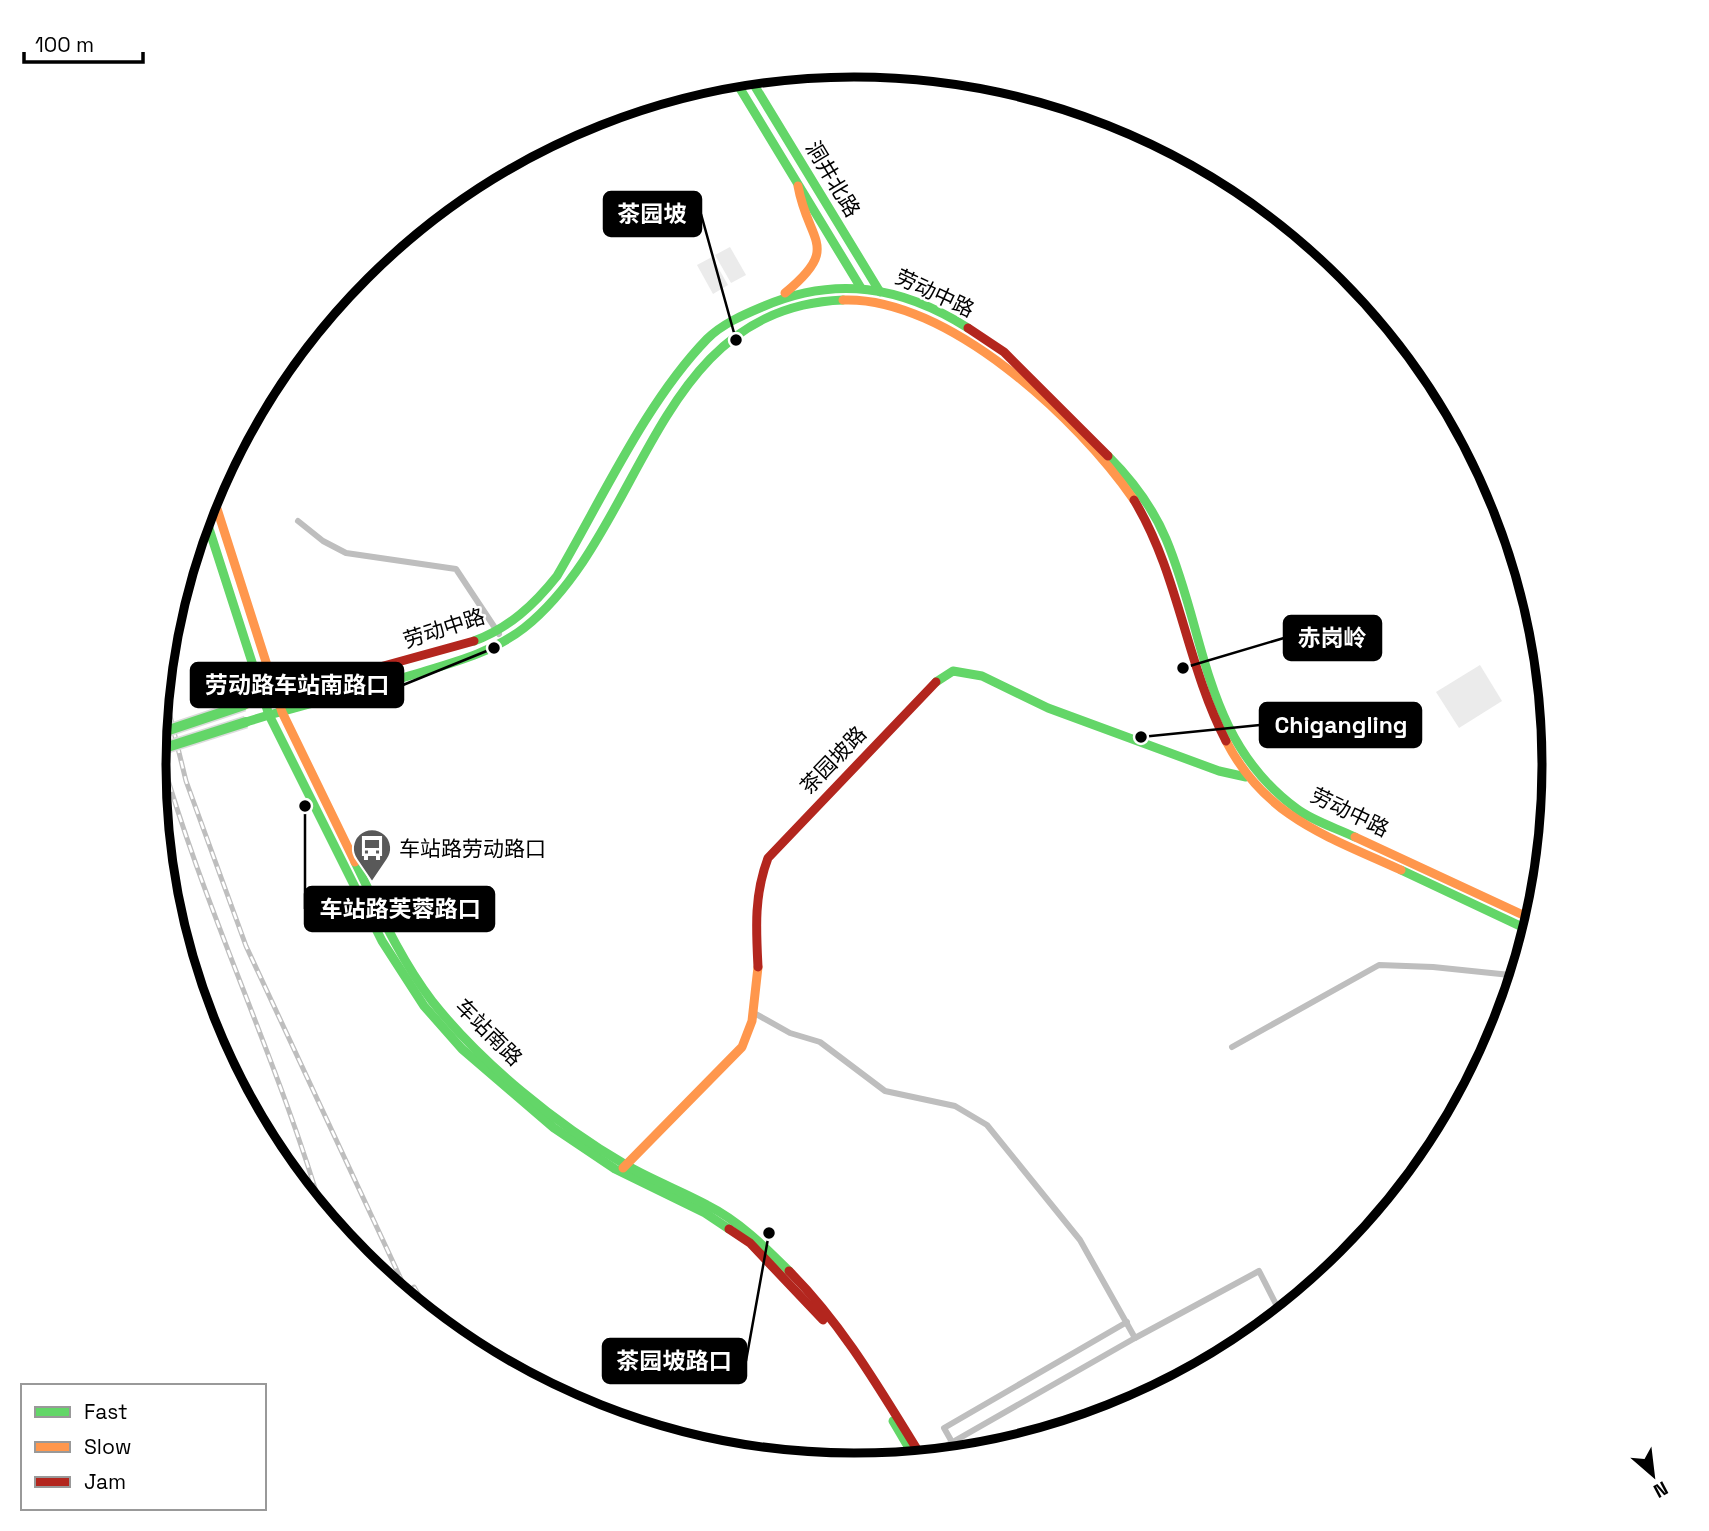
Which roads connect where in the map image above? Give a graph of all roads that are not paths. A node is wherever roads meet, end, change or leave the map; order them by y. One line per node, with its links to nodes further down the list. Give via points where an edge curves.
1 (754, 85): 5 (main road, 洞井北路)
2 (739, 87): 3 (main road, 洞井北路)
3 (798, 185): 4 (main road, 洞井北路); 7 (main road, via 799,201 818,236 819,252 812,270)
4 (860, 286): 5 (main road, 劳动中路); 6 (main road, 洞井北路); 7 (main road, 劳动中路, via 810,290)
5 (878, 289): 8 (main road, 洞井北路); 21 (main road, 劳动中路, via 947,315 1004,352 1133,481 1168,546 1220,713)
6 (868, 299): 8 (main road, 劳动中路); 13 (main road, 劳动中路, via 817,302 778,313 743,332 711,358 676,399 569,580 543,610)
7 (776, 300): 12 (main road, 劳动中路, via 723,326 679,370 557,576 538,600)
8 (887, 303): 20 (main road, 劳动中路, via 934,319 1011,369 1124,486 1163,561 1213,718)
9 (216, 506): 14 (main road, 车站南路)
10 (298, 522): 12 (street, via 346,553 456,569)
11 (209, 528): 15 (main road, 车站南路)
12 (498, 632): 13 (street); 14 (main road, 劳动中路, via 457,648)
13 (505, 641): 16 (main road, 劳动中路, via 460,661)
14 (278, 696): 15 (main road, 劳动中路); 16 (main road, 车站南路)
15 (264, 699): 17 (main road, 车站南路); 18 (main road, 劳动中路, bridge)
16 (282, 712): 17 (main road, 劳动中路); 27 (main road, 车站南路, via 391,937 431,999 492,1065)
17 (269, 715): 19 (main road, 劳动中路, bridge); 27 (main road, 车站南路, via 382,941 424,1006 486,1072 554,1128)
18 (167, 731)
19 (166, 747)
20 (1246, 776): 21 (main road, 茶园坡路); 23 (main road, 劳动中路, via 1295,821); 25 (main road, 茶园坡路, via 1219,771 1048,708 982,676 953,671 943,675 768,858 755,889 760,981)
21 (1268, 784): 22 (main road, 劳动中路, via 1299,811)
22 (1526, 916)
23 (1524, 928)
24 (1510, 974): 26 (street, via 1379,965)
25 (756, 1014): 27 (main road, 茶园坡路, via 742,1046); 29 (street, via 790,1033 820,1042 885,1091 956,1106 987,1125 1080,1240)
26 (1232, 1047)
27 (623, 1168): 33 (main road, 车站南路, via 710,1206 780,1261 858,1352); 34 (main road, 车站南路, via 705,1213 774,1265 852,1354)
28 (1278, 1309): 30 (street, via 1259,1272)
29 (1127, 1322): 30 (street); 31 (street, via 944,1428)
30 (1135, 1338): 31 (street)
31 (952, 1442): 32 (street)
32 (941, 1448)
33 (918, 1451)
34 (910, 1452)

